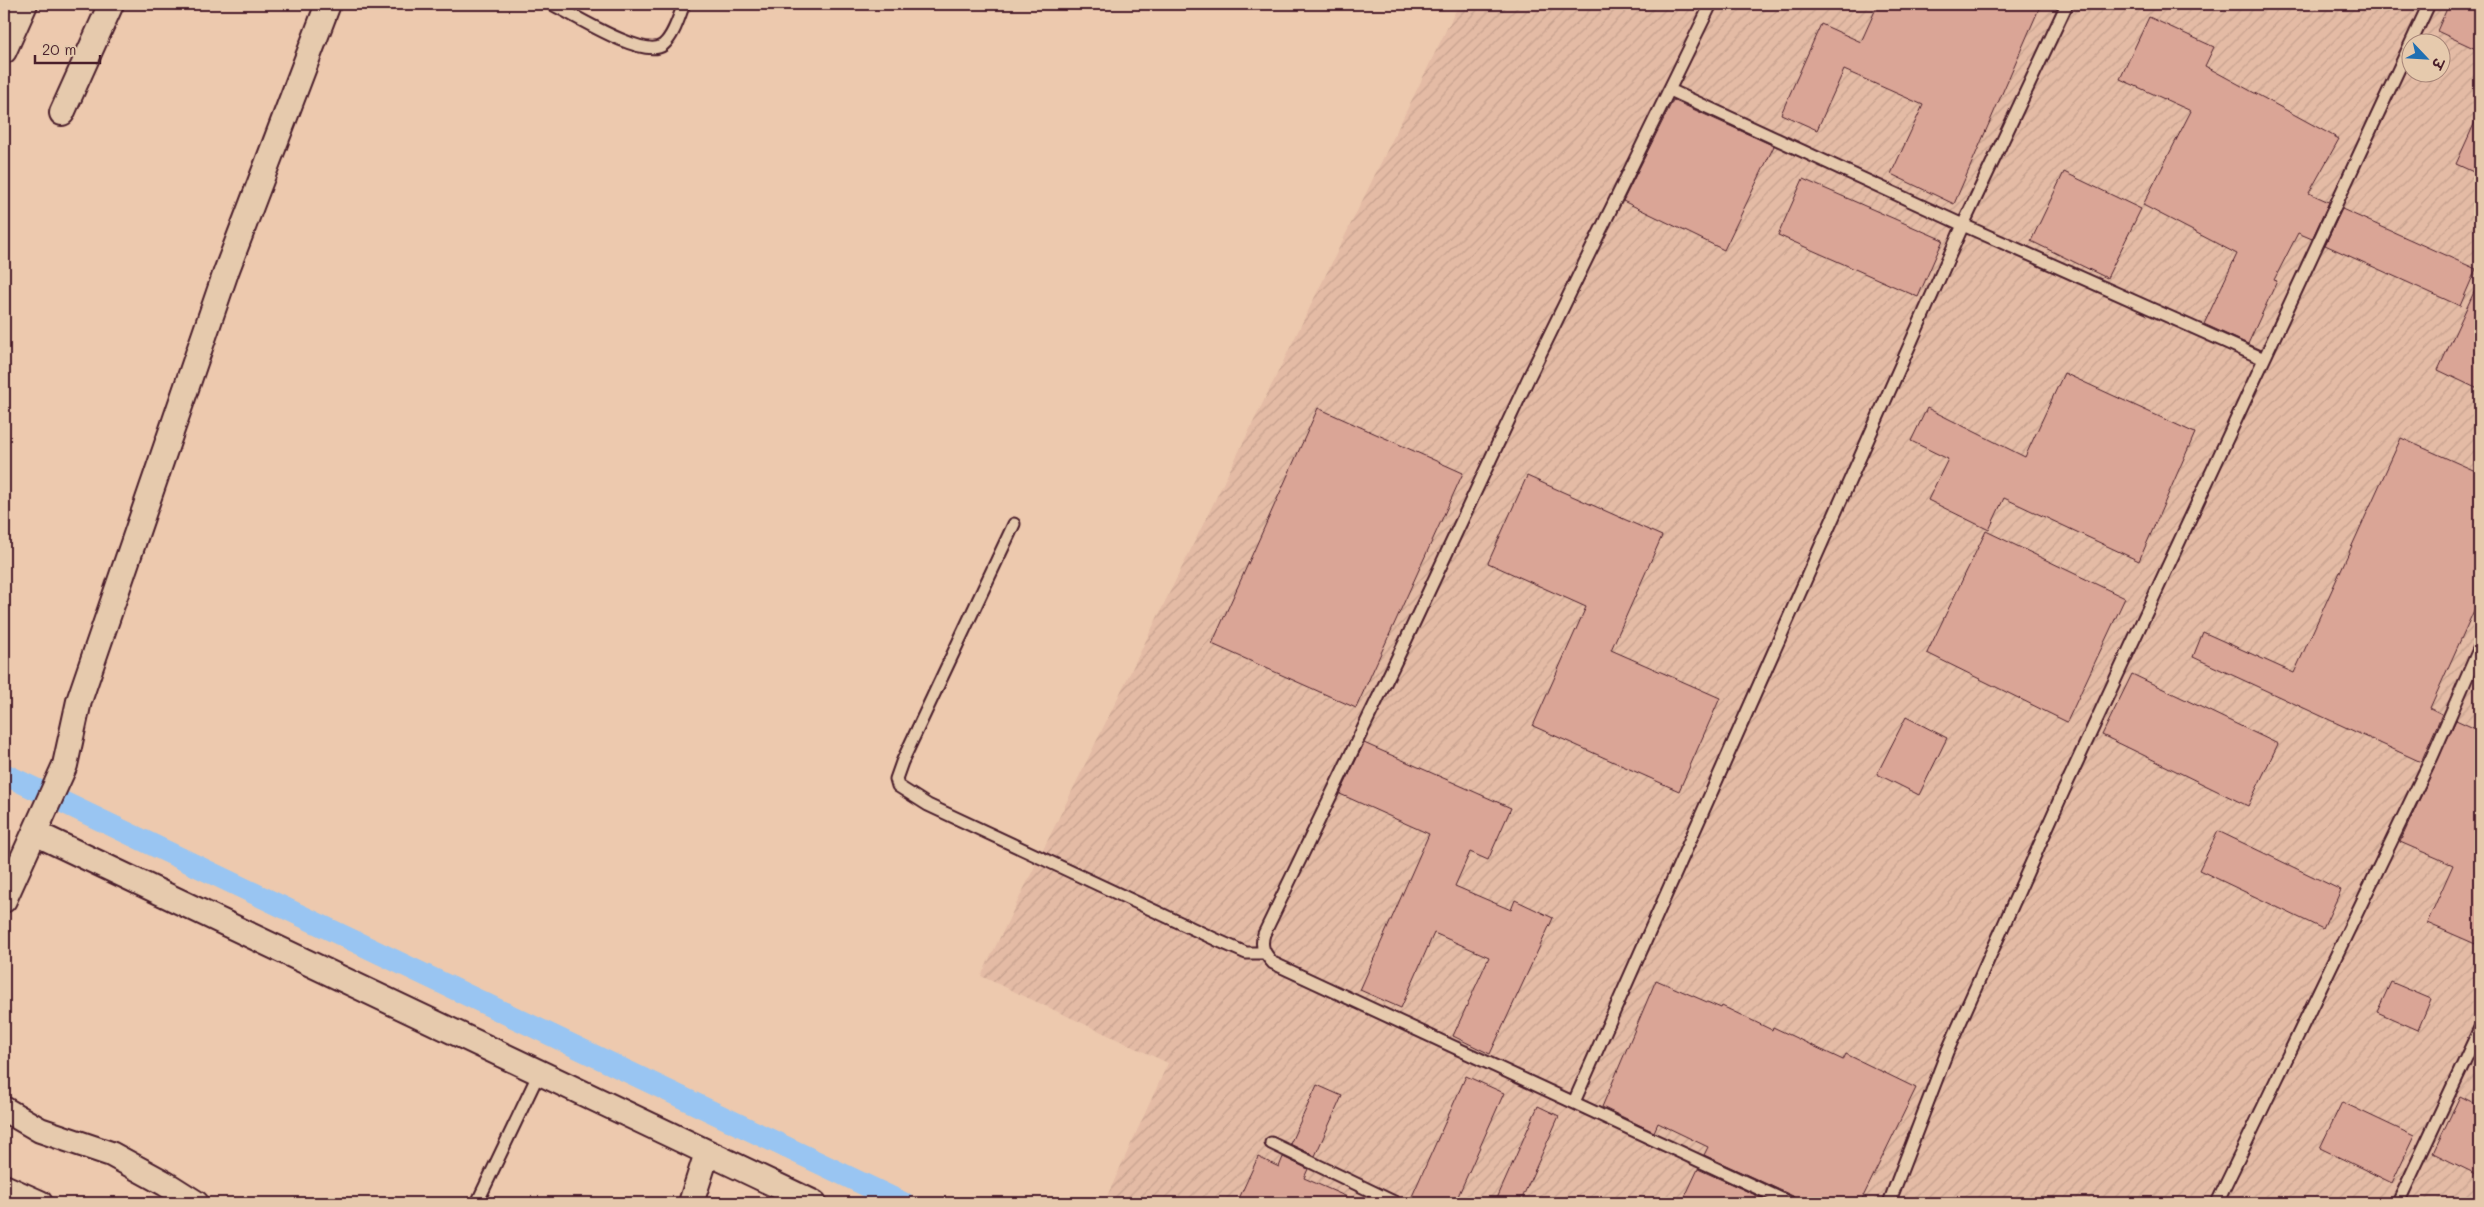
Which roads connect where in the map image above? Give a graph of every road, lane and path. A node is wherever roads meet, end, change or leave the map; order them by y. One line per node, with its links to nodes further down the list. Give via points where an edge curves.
1 (26, 4): 9 (street)
2 (111, 4): 11 (street)
3 (328, 4): 16 (street, via 222,281 79,701 65,765)
4 (552, 4): 5 (lane, via 629,44 655,48 664,44 670,35)
5 (684, 4)
6 (1711, 4): 10 (lane)
7 (2067, 4): 12 (lane)
8 (2429, 4): 13 (lane)
9 (4, 51)
10 (1670, 90): 12 (lane); 18 (lane, via 1529,377 1264,934 1261,943)
11 (62, 113)
12 (1962, 225): 13 (lane); 21 (lane)
13 (2264, 359): 33 (lane, via 1994,945 1947,1052)
14 (1014, 524): 18 (lane, via 902,762 896,778 898,786 928,805 1219,942 1246,953)
15 (2480, 647): 34 (lane, via 2428,766)
16 (38, 827): 17 (street); 20 (street)
17 (4, 900)
18 (1264, 953): 21 (lane, via 1274,963)
19 (2480, 1028): 35 (lane)
20 (538, 1073): 24 (street); 28 (lane)
21 (1574, 1102): 32 (lane)
22 (4, 1108): 27 (street, via 40,1130 111,1154)
23 (1271, 1143): 31 (lane)
24 (707, 1153): 29 (street); 30 (street)
25 (4, 1187): 26 (street)
26 (40, 1203)
27 (196, 1203)
28 (477, 1203)
29 (691, 1203)
30 (814, 1203)
31 (1396, 1203)
32 (1790, 1203)
33 (1888, 1203)
34 (2218, 1203)
35 (2398, 1203)

